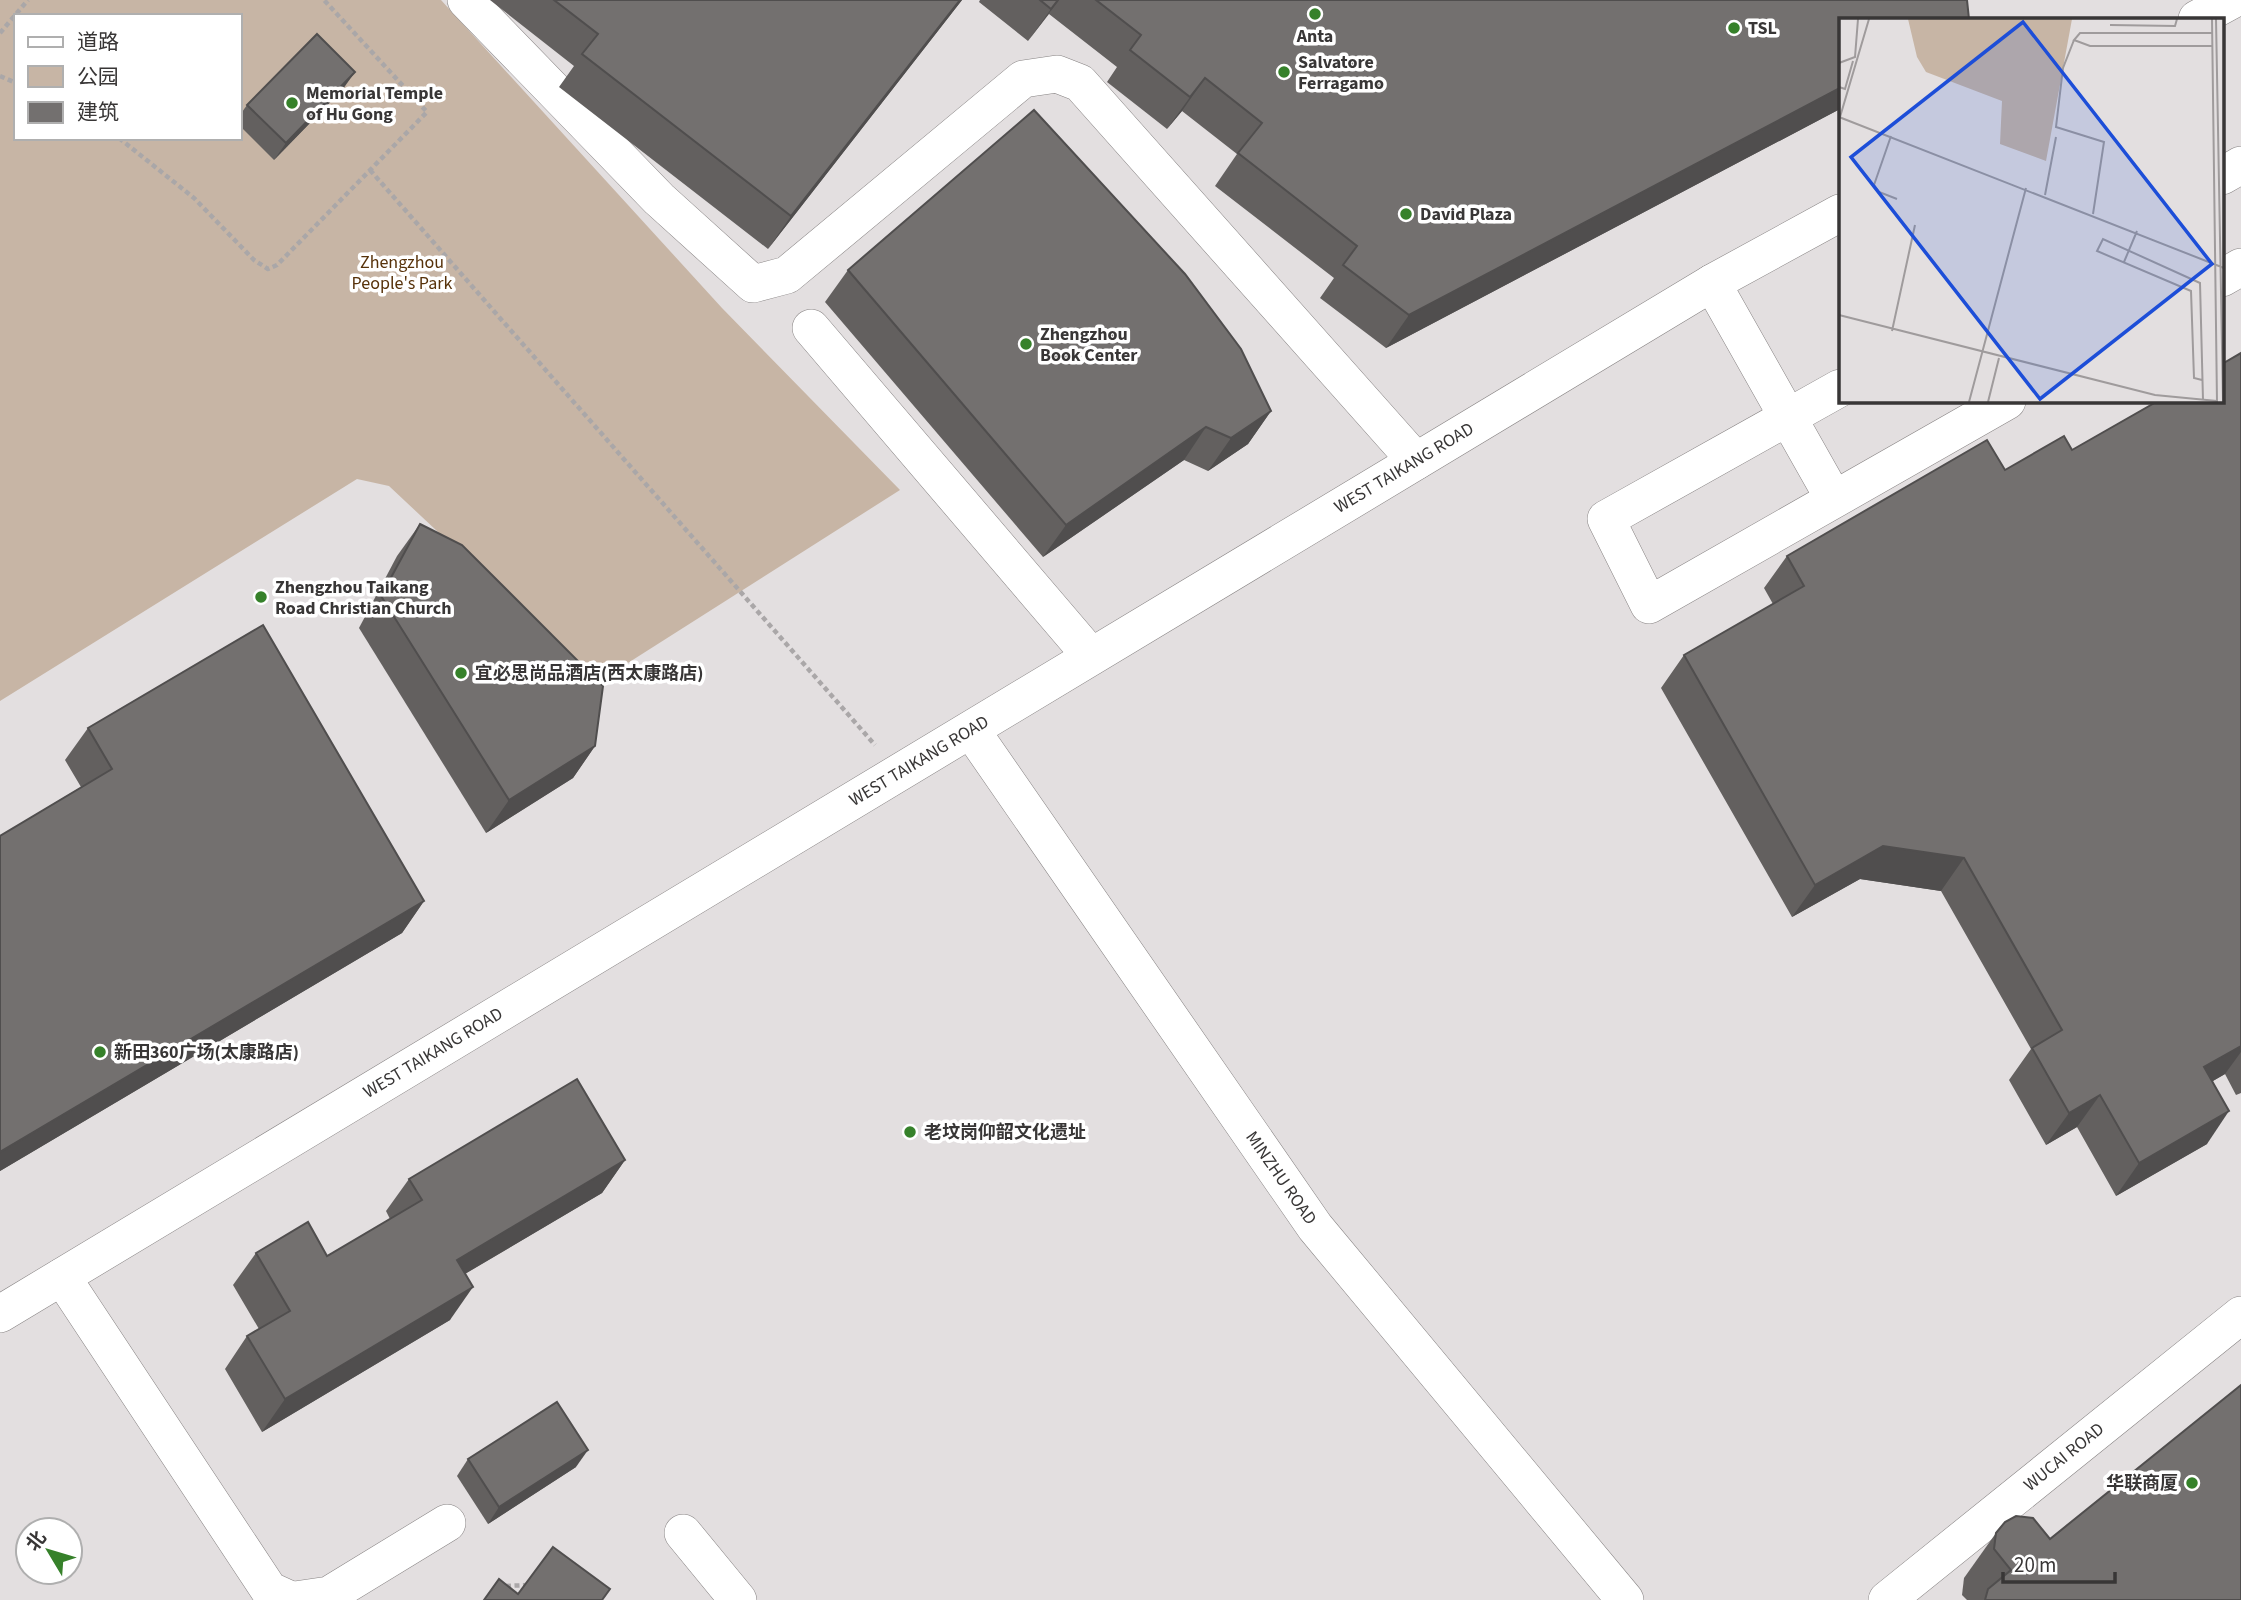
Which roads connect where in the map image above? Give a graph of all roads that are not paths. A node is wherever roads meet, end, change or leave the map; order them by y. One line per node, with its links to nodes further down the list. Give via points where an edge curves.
1 (466, 0): 14 (street, via 659,199 752,284 787,275 1023,79 1057,74 1080,83)
2 (2232, 0): 3 (street)
3 (2199, 18)
4 (2241, 165): 5 (street)
5 (2224, 175)
6 (1839, 214): 9 (street, WEST TAIKANG ROAD)
7 (2241, 267): 8 (street)
8 (2224, 277)
9 (1712, 283): 13 (street); 14 (street, WEST TAIKANG ROAD)
10 (811, 327): 16 (street)
11 (1839, 389): 13 (street)
12 (2005, 402): 15 (street)
13 (1788, 417): 15 (street); 15 (street, via 1606,519 1649,605)
14 (1416, 461): 16 (street, WEST TAIKANG ROAD)
15 (1834, 499)
16 (1091, 656): 17 (street, WEST TAIKANG ROAD)
17 (971, 730): 18 (street, WEST TAIKANG ROAD); 25 (street, MINZHU ROAD, via 1315,1227)
18 (62, 1277): 19 (street, WEST TAIKANG ROAD); 23 (street, via 269,1590)
19 (0, 1314)
20 (2241, 1315): 26 (street, WUCAI ROAD)
21 (447, 1523): 23 (street, via 329,1595)
22 (683, 1533): 24 (street)
23 (293, 1600)
24 (738, 1600)
25 (1625, 1600)
26 (1887, 1600)

